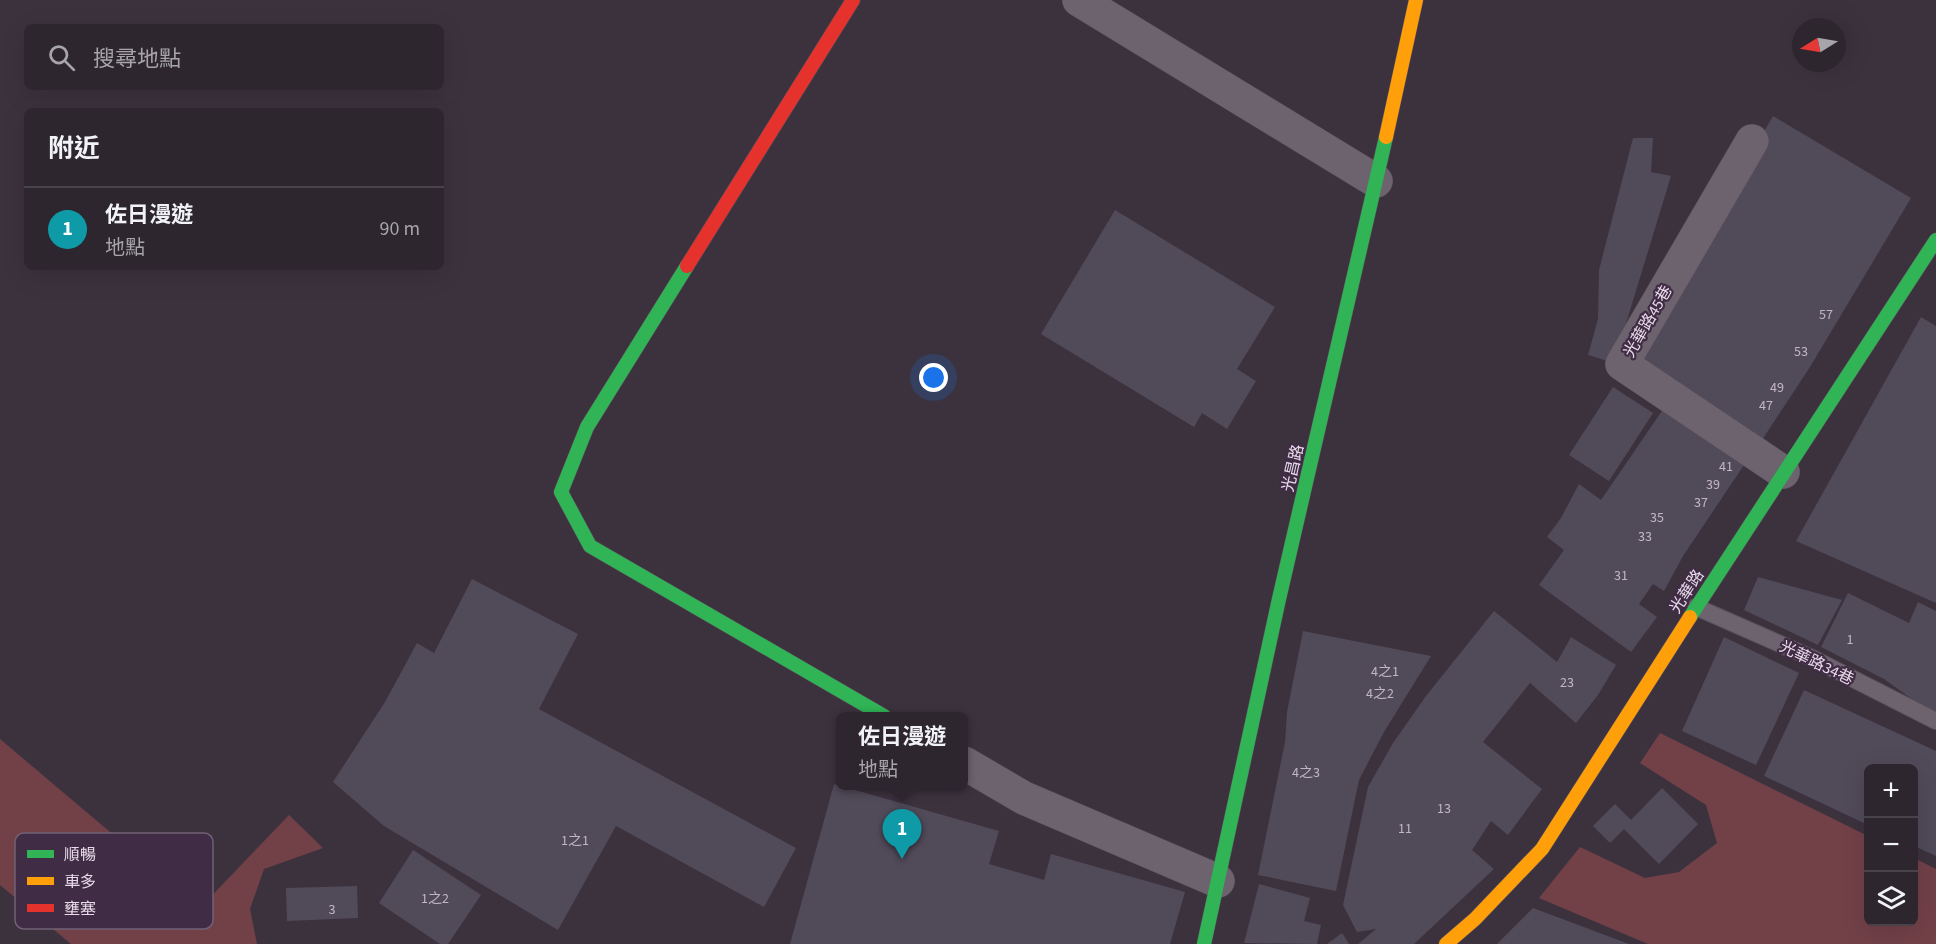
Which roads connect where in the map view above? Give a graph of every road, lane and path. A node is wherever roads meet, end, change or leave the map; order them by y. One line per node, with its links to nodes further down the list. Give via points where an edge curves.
1 (853, 0): 9 (street, via 587,427 561,492 590,546)
2 (1079, 0): 5 (street)
3 (1416, 0): 5 (street, 光昌路)
4 (1752, 141): 7 (street, 光華路45巷, via 1622,364)
5 (1376, 181): 12 (street, 光昌路)
6 (1936, 240): 7 (street, 光華路)
7 (1783, 472): 8 (street, 光華路)
8 (1696, 607): 10 (lane, 光華路34巷, via 1812,658); 14 (street, 光華路, via 1542,849)
9 (875, 712)
10 (1936, 721)
11 (968, 766): 12 (street, via 1024,798)
12 (1218, 881): 13 (street, 光昌路)
13 (1204, 944)
14 (1446, 944)

